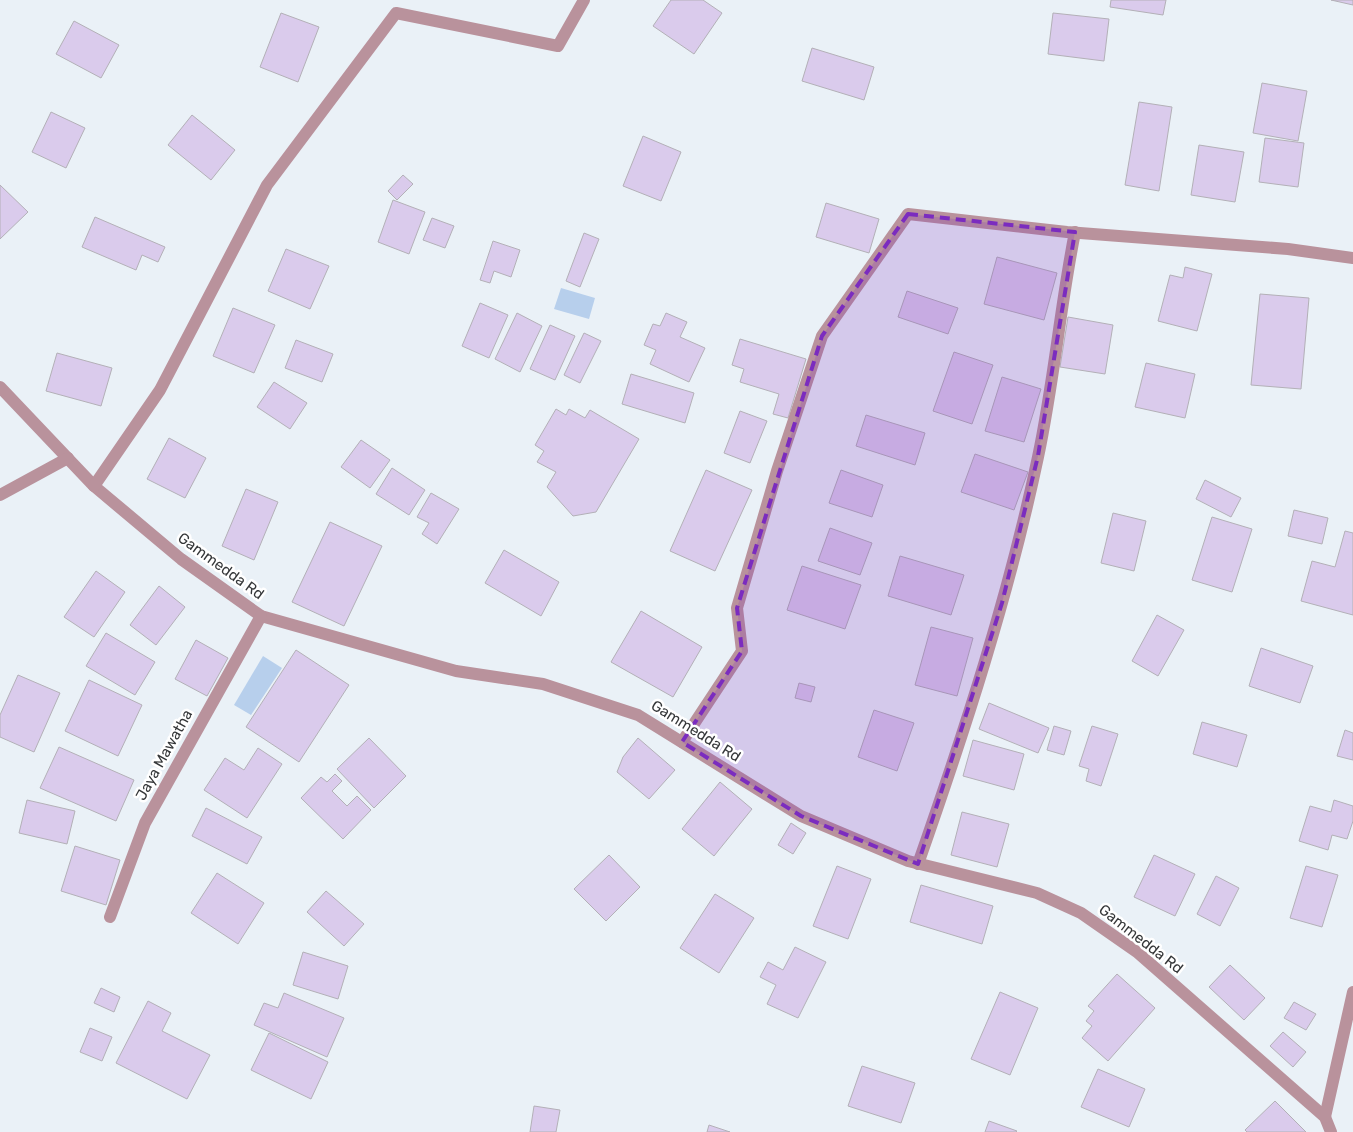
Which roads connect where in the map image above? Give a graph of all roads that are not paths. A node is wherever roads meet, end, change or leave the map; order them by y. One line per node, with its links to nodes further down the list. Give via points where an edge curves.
1 (584, 0): 6 (street, via 558,46 396,12 267,185 160,390)
2 (1074, 232): 3 (street, via 1288,249); 9 (street, via 908,214 822,336 736,608 742,651); 10 (street, via 1038,456 1002,603 951,770)
3 (1353, 258)
4 (0, 387): 5 (street, Gammedda Rd)
5 (68, 458): 6 (street, Gammedda Rd); 7 (street)
6 (94, 486): 8 (street, Gammedda Rd, via 181,559)
7 (0, 494)
8 (261, 616): 9 (street, Gammedda Rd, via 456,671 543,684 638,715); 11 (street, Jaya Mawatha, via 145,823)
9 (682, 742): 10 (street, Gammedda Rd, via 801,816)
10 (918, 864): 13 (street, Gammedda Rd, via 1037,893 1081,913 1137,952)
11 (110, 917)
12 (1353, 992): 13 (street)
13 (1325, 1117): 14 (street, Gammedda Rd)
14 (1332, 1132)

